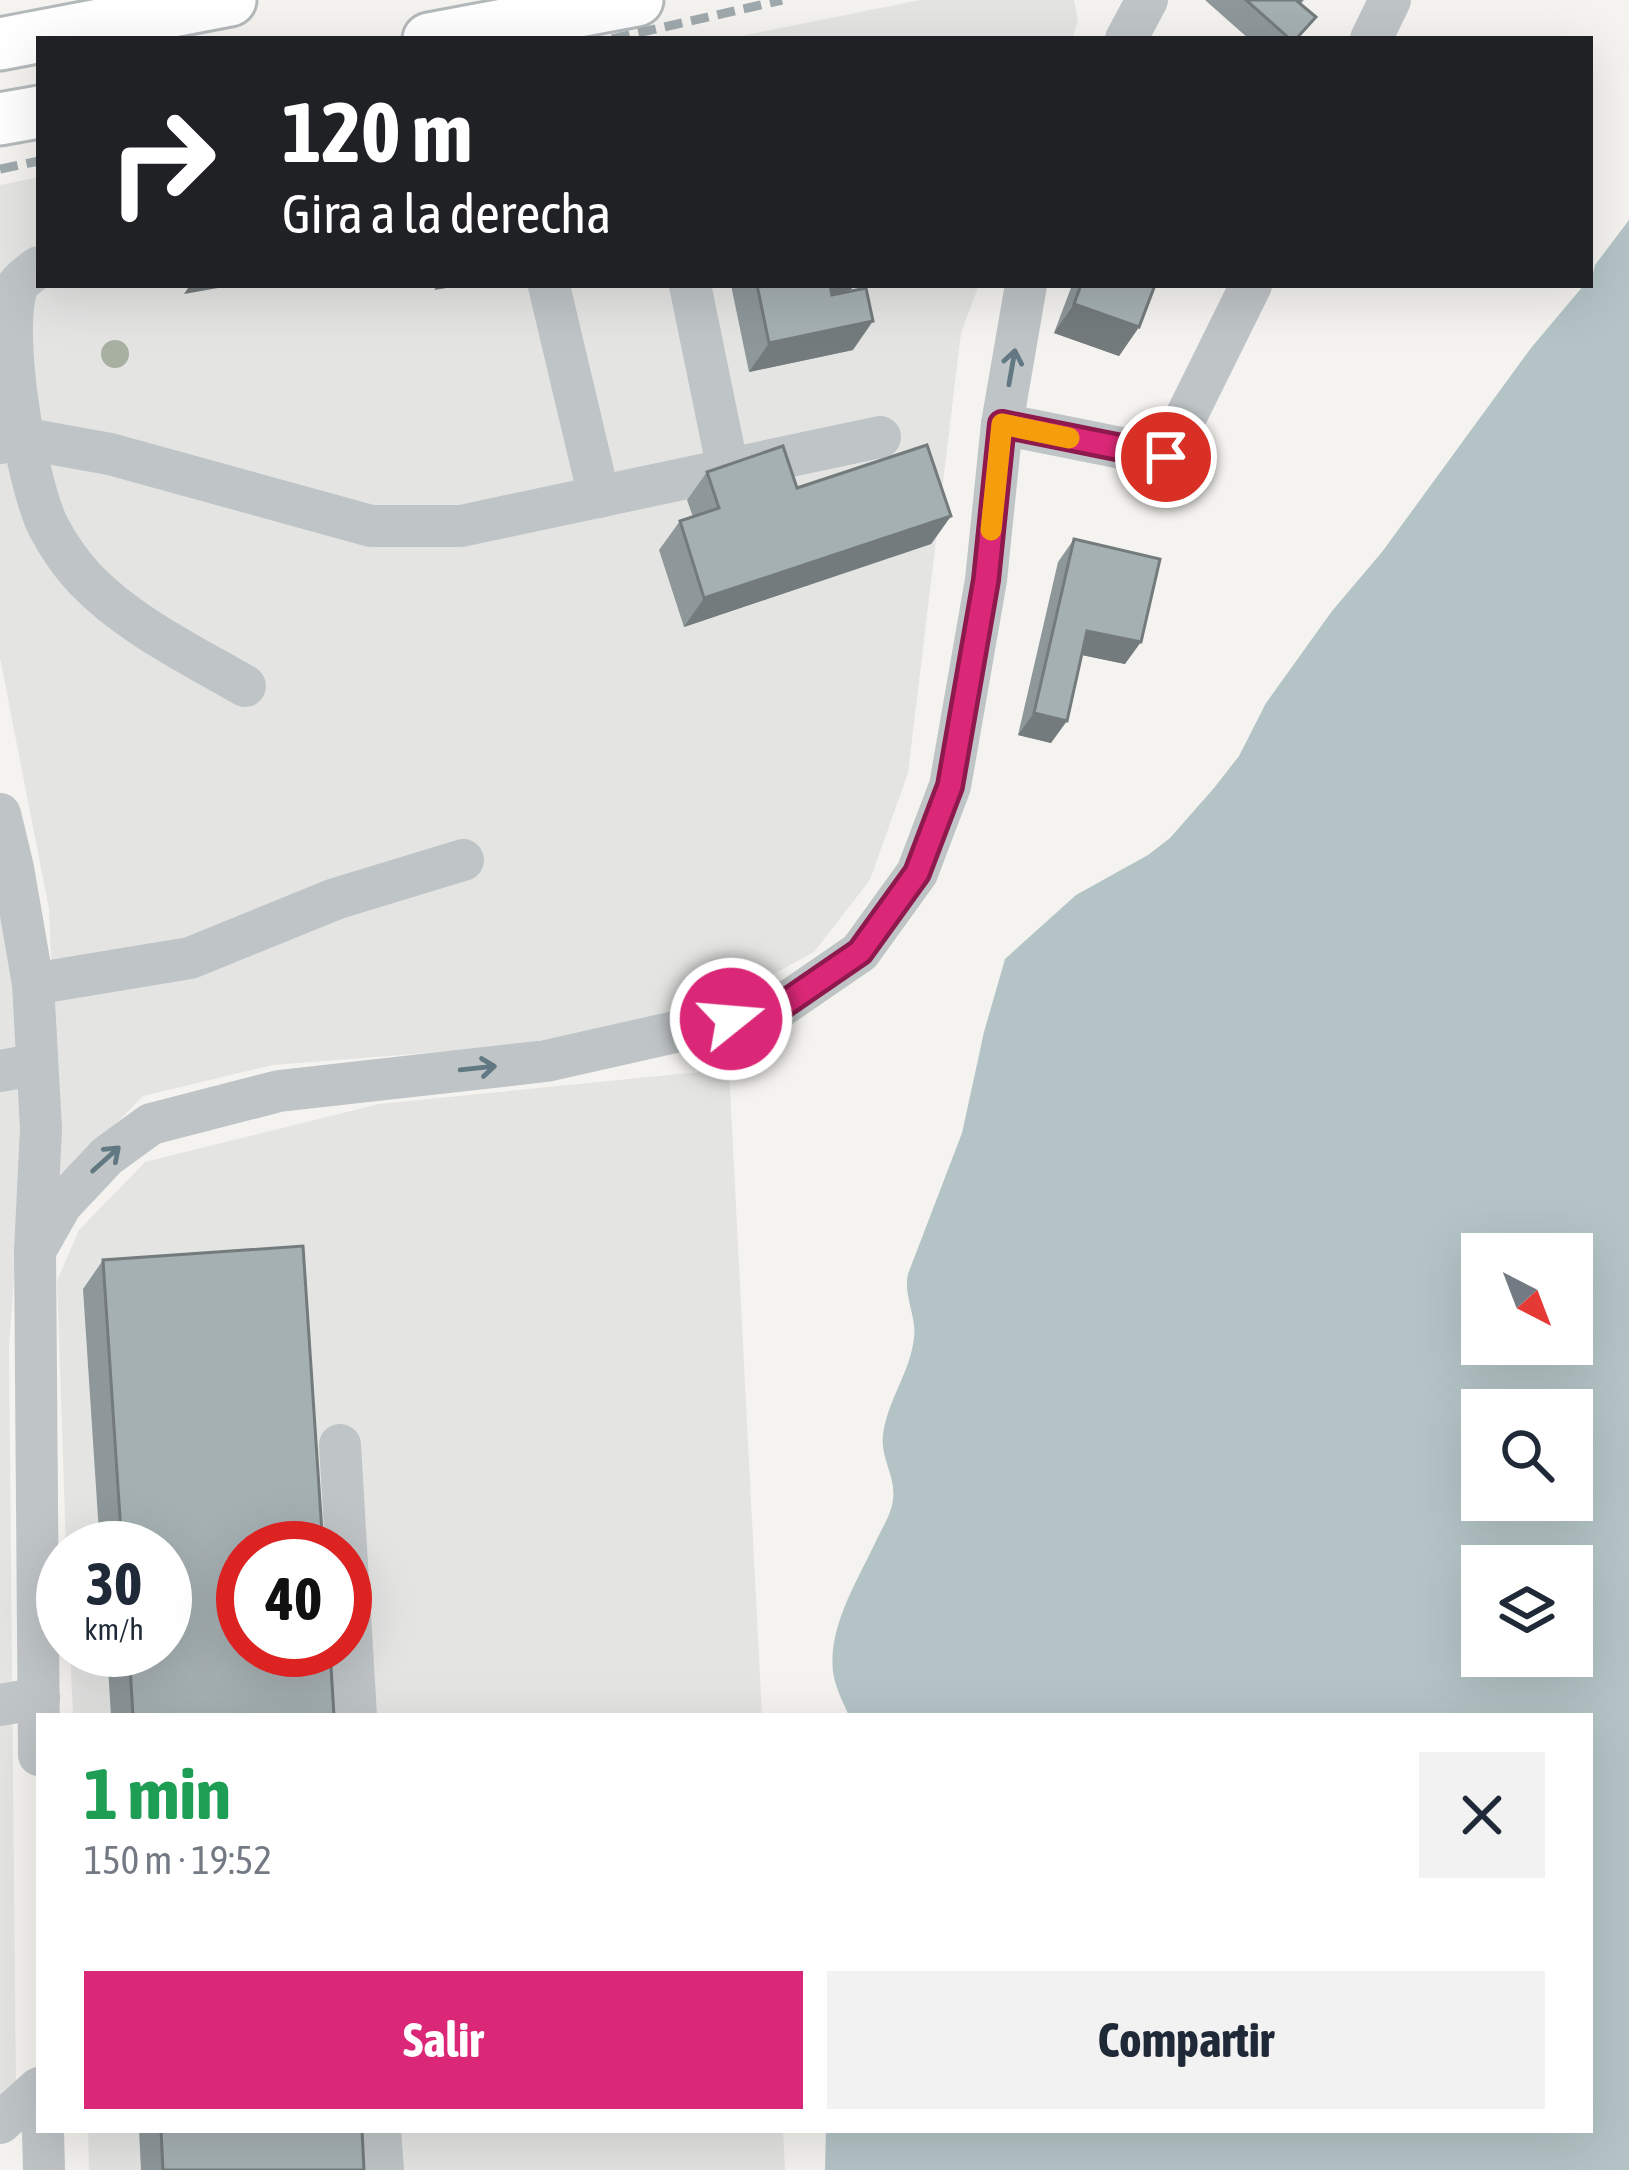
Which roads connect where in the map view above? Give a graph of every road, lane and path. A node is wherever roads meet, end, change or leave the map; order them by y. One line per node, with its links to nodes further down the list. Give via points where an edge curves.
1 (230, 0): 5 (main road)
2 (637, 0): 6 (main road)
3 (1147, 0): 7 (street)
4 (1390, 0): 8 (street)
5 (42, 36)
6 (445, 36)
7 (1128, 36)
8 (1372, 36)
9 (36, 37): 10 (main road)
10 (0, 44)
11 (36, 113): 12 (main road)
12 (0, 119)
13 (36, 270): 20 (street, via 18,285 8,316)
14 (549, 288): 22 (street)
15 (691, 288): 21 (street)
16 (1025, 288): 18 (street, one-way to 16)
17 (1250, 288): 18 (street, via 1166,457)
18 (1002, 424): 28 (street, one-way to 18, via 61,1205 151,1124 279,1091 545,1061 777,1009 860,952 917,873 950,786 986,580)
19 (880, 437): 21 (street)
20 (10, 441): 22 (street, via 110,454 371,526 461,526); 23 (street, via 46,523 86,580 143,627)
21 (728, 470): 22 (street)
22 (599, 497)
23 (245, 686)
24 (0, 814): 26 (street)
25 (464, 860): 26 (street, via 335,898 190,958)
26 (33, 983): 27 (street)
27 (19, 1068): 28 (street, via 41,1129)
28 (35, 1251): 30 (street)
29 (340, 1444): 31 (street)
30 (19, 1701): 32 (street)
31 (356, 1713)
32 (36, 1747)
33 (36, 2091): 34 (street)
34 (0, 2123)
35 (43, 2133): 37 (street)
36 (380, 2133): 38 (street)
37 (44, 2170)
38 (383, 2170)

